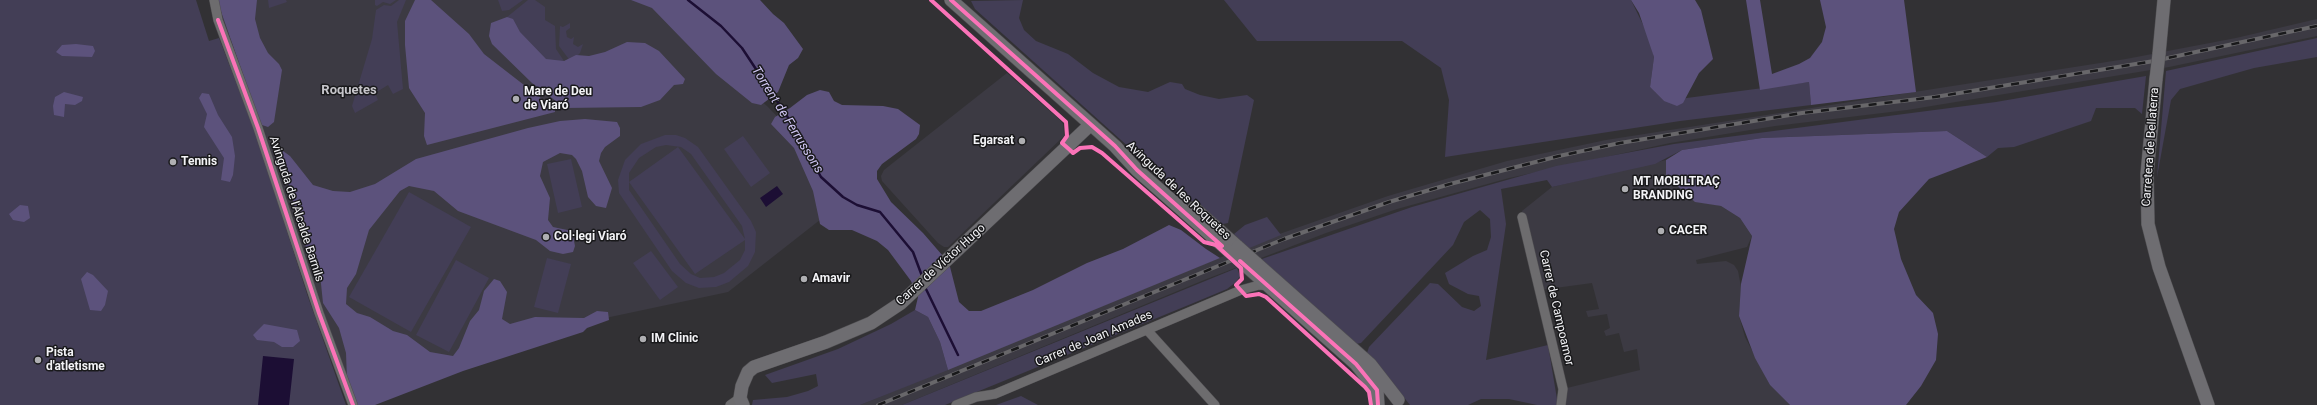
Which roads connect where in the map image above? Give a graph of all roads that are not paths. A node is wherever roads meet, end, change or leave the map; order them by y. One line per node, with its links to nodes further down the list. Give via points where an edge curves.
1 (214, 0): 19 (street, Avinguda de l'Alcalde Barnils, via 218,20 258,128 319,313)
2 (951, 0): 4 (street, Avinguda de les Roquetes)
3 (2164, 0): 24 (street, Carretera de Bellaterra, bridge, via 2147,174 2148,224 2155,256)
4 (1089, 126): 5 (street, Avinguda de les Roquetes); 18 (street, Carrer de Víctor Hugo, via 914,292 871,323 754,367 744,380)
5 (1119, 150): 6 (street, Avinguda de les Roquetes); 8 (street, via 1152,171)
6 (1176, 205): 8 (street, Avinguda de les Roquetes, via 1190,211 1215,233); 9 (street, Avinguda de les Roquetes)
7 (1522, 216): 23 (street, Carrer de Campoamor, via 1563,389)
8 (1224, 235): 9 (street)
9 (1233, 249): 10 (street, Avinguda de les Roquetes, bridge)
10 (1252, 268): 11 (street, Avinguda de les Roquetes); 12 (street, Carrer de Joan Amades); 15 (street, Avinguda de les Roquetes)
11 (1269, 286): 12 (street, Carrer de Joan Amades, via 1259,285); 13 (street, Avinguda de les Roquetes)
12 (1241, 290): 14 (street, Carrer de Joan Amades)
13 (1307, 320): 15 (street, Avinguda de les Roquetes, via 1318,323 1338,341); 16 (street, Avinguda de les Roquetes)
14 (1147, 330): 20 (street, Carrer de Joan Amades, via 995,394); 21 (street)
15 (1358, 352): 16 (street, Avinguda de les Roquetes); 17 (street, Avinguda de les Roquetes, via 1383,378)
16 (1372, 382): 22 (street, Avinguda de les Roquetes, via 1379,395)
17 (1400, 402): 22 (street, via 1386,398)
18 (738, 403)
19 (353, 405)
20 (956, 405)
21 (1214, 405)
22 (1378, 405)
23 (1561, 405)
24 (2208, 405)

